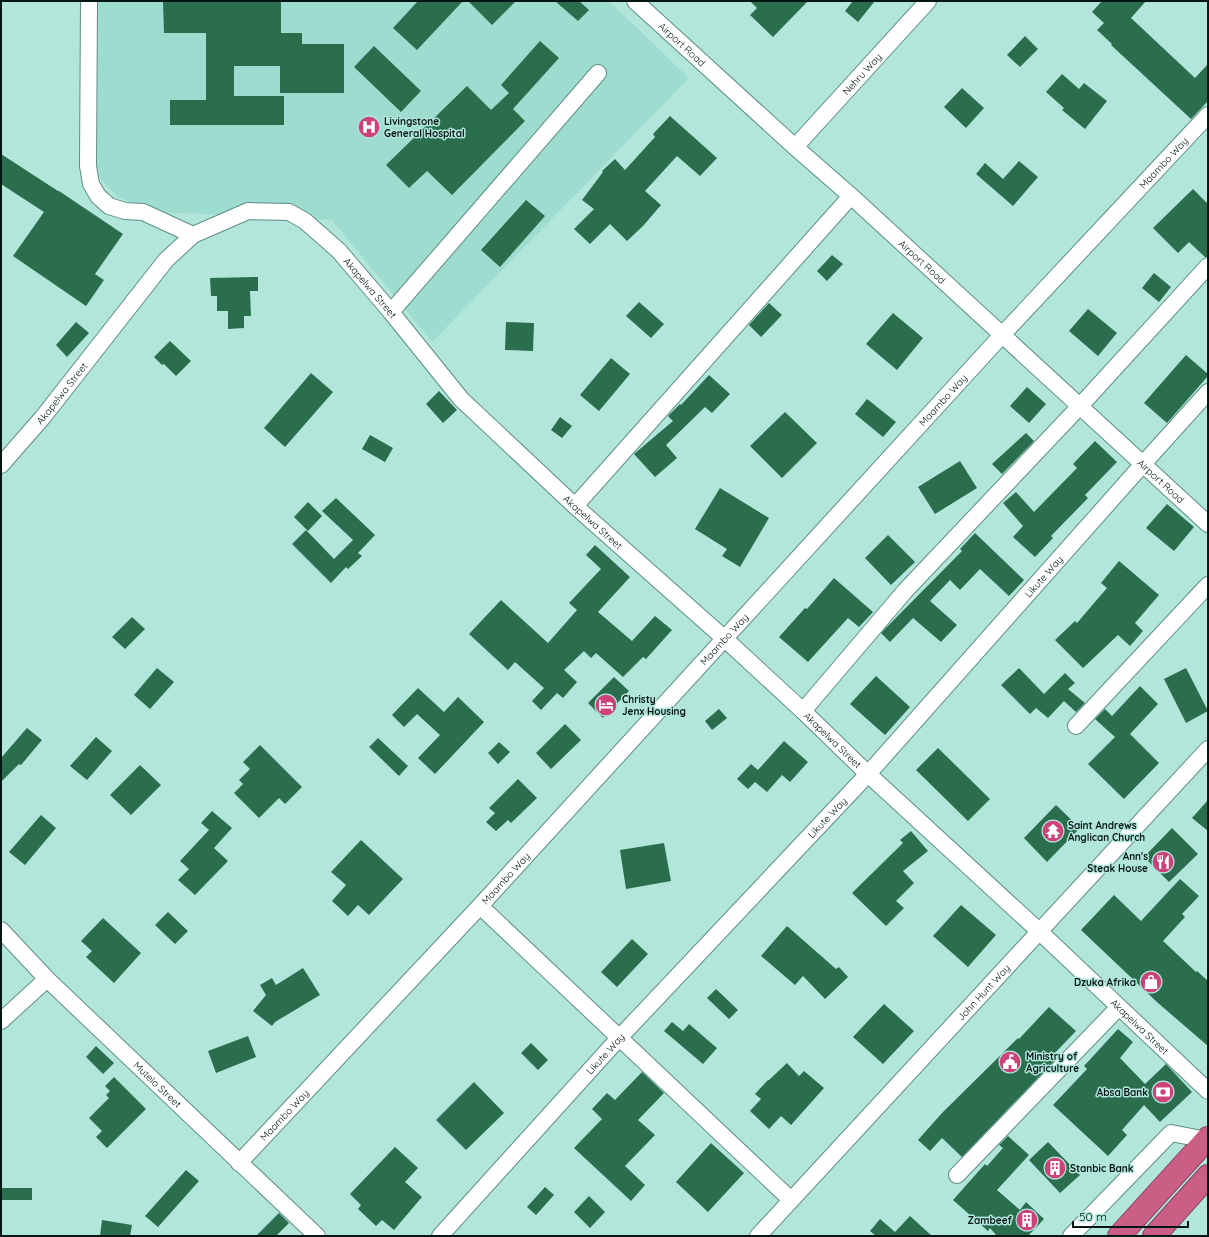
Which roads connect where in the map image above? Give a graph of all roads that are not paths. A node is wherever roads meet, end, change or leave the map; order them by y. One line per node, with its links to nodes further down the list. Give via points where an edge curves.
1 (89, 1): 8 (street, via 88,166 91,184 98,196 109,206 125,211 143,212)
2 (635, 1): 6 (street, Airport Road)
3 (928, 1): 6 (street, Nehru Way)
4 (598, 74): 10 (street)
5 (1208, 115): 11 (street, Maambo Way)
6 (795, 147): 7 (street, Airport Road)
7 (851, 196): 11 (street, Airport Road); 16 (street)
8 (193, 234): 10 (street, Akapelwa Street, via 248,211 289,212 305,221 339,251); 15 (street, Akapelwa Street, via 166,260 43,417)
9 (1208, 266): 13 (street)
10 (391, 312): 16 (street, Akapelwa Street, via 460,399)
11 (1002, 336): 13 (street, Airport Road); 19 (street, Maambo Way)
12 (1208, 392): 14 (street, Likute Way)
13 (1080, 406): 14 (street, Airport Road); 20 (street, via 905,591)
14 (1143, 464): 17 (street, Airport Road); 23 (street, Likute Way)
15 (1, 465)
16 (575, 506): 19 (street, Akapelwa Street)
17 (1208, 524)
18 (1208, 585): 21 (street)
19 (725, 639): 20 (street, Akapelwa Street); 24 (street, Maambo Way)
20 (802, 711): 23 (street, Akapelwa Street)
21 (1076, 726)
22 (1208, 749): 26 (street, John Hunt Way)
23 (868, 774): 26 (street, Akapelwa Street); 30 (street, Likute Way)
24 (480, 906): 30 (street); 33 (street, Maambo Way)
25 (1, 930): 27 (street, Mutelo Street)
26 (1040, 932): 28 (street, Akapelwa Street); 36 (street, John Hunt Way)
27 (47, 979): 29 (street); 33 (street, Mutelo Street)
28 (1120, 1007): 31 (street, Akapelwa Street); 34 (street)
29 (1, 1021)
30 (620, 1036): 36 (street); 38 (street, Likute Way)
31 (1208, 1091)
32 (1207, 1139): 40 (street, via 1171,1133); 41 (highway)
33 (239, 1162): 37 (street, Mutelo Street)
34 (957, 1175)
35 (1208, 1176): 42 (highway)
36 (792, 1200): 39 (street, John Hunt Way)
37 (318, 1236)
38 (440, 1236)
39 (758, 1236)
40 (1071, 1236)
41 (1119, 1236)
42 (1154, 1236)

